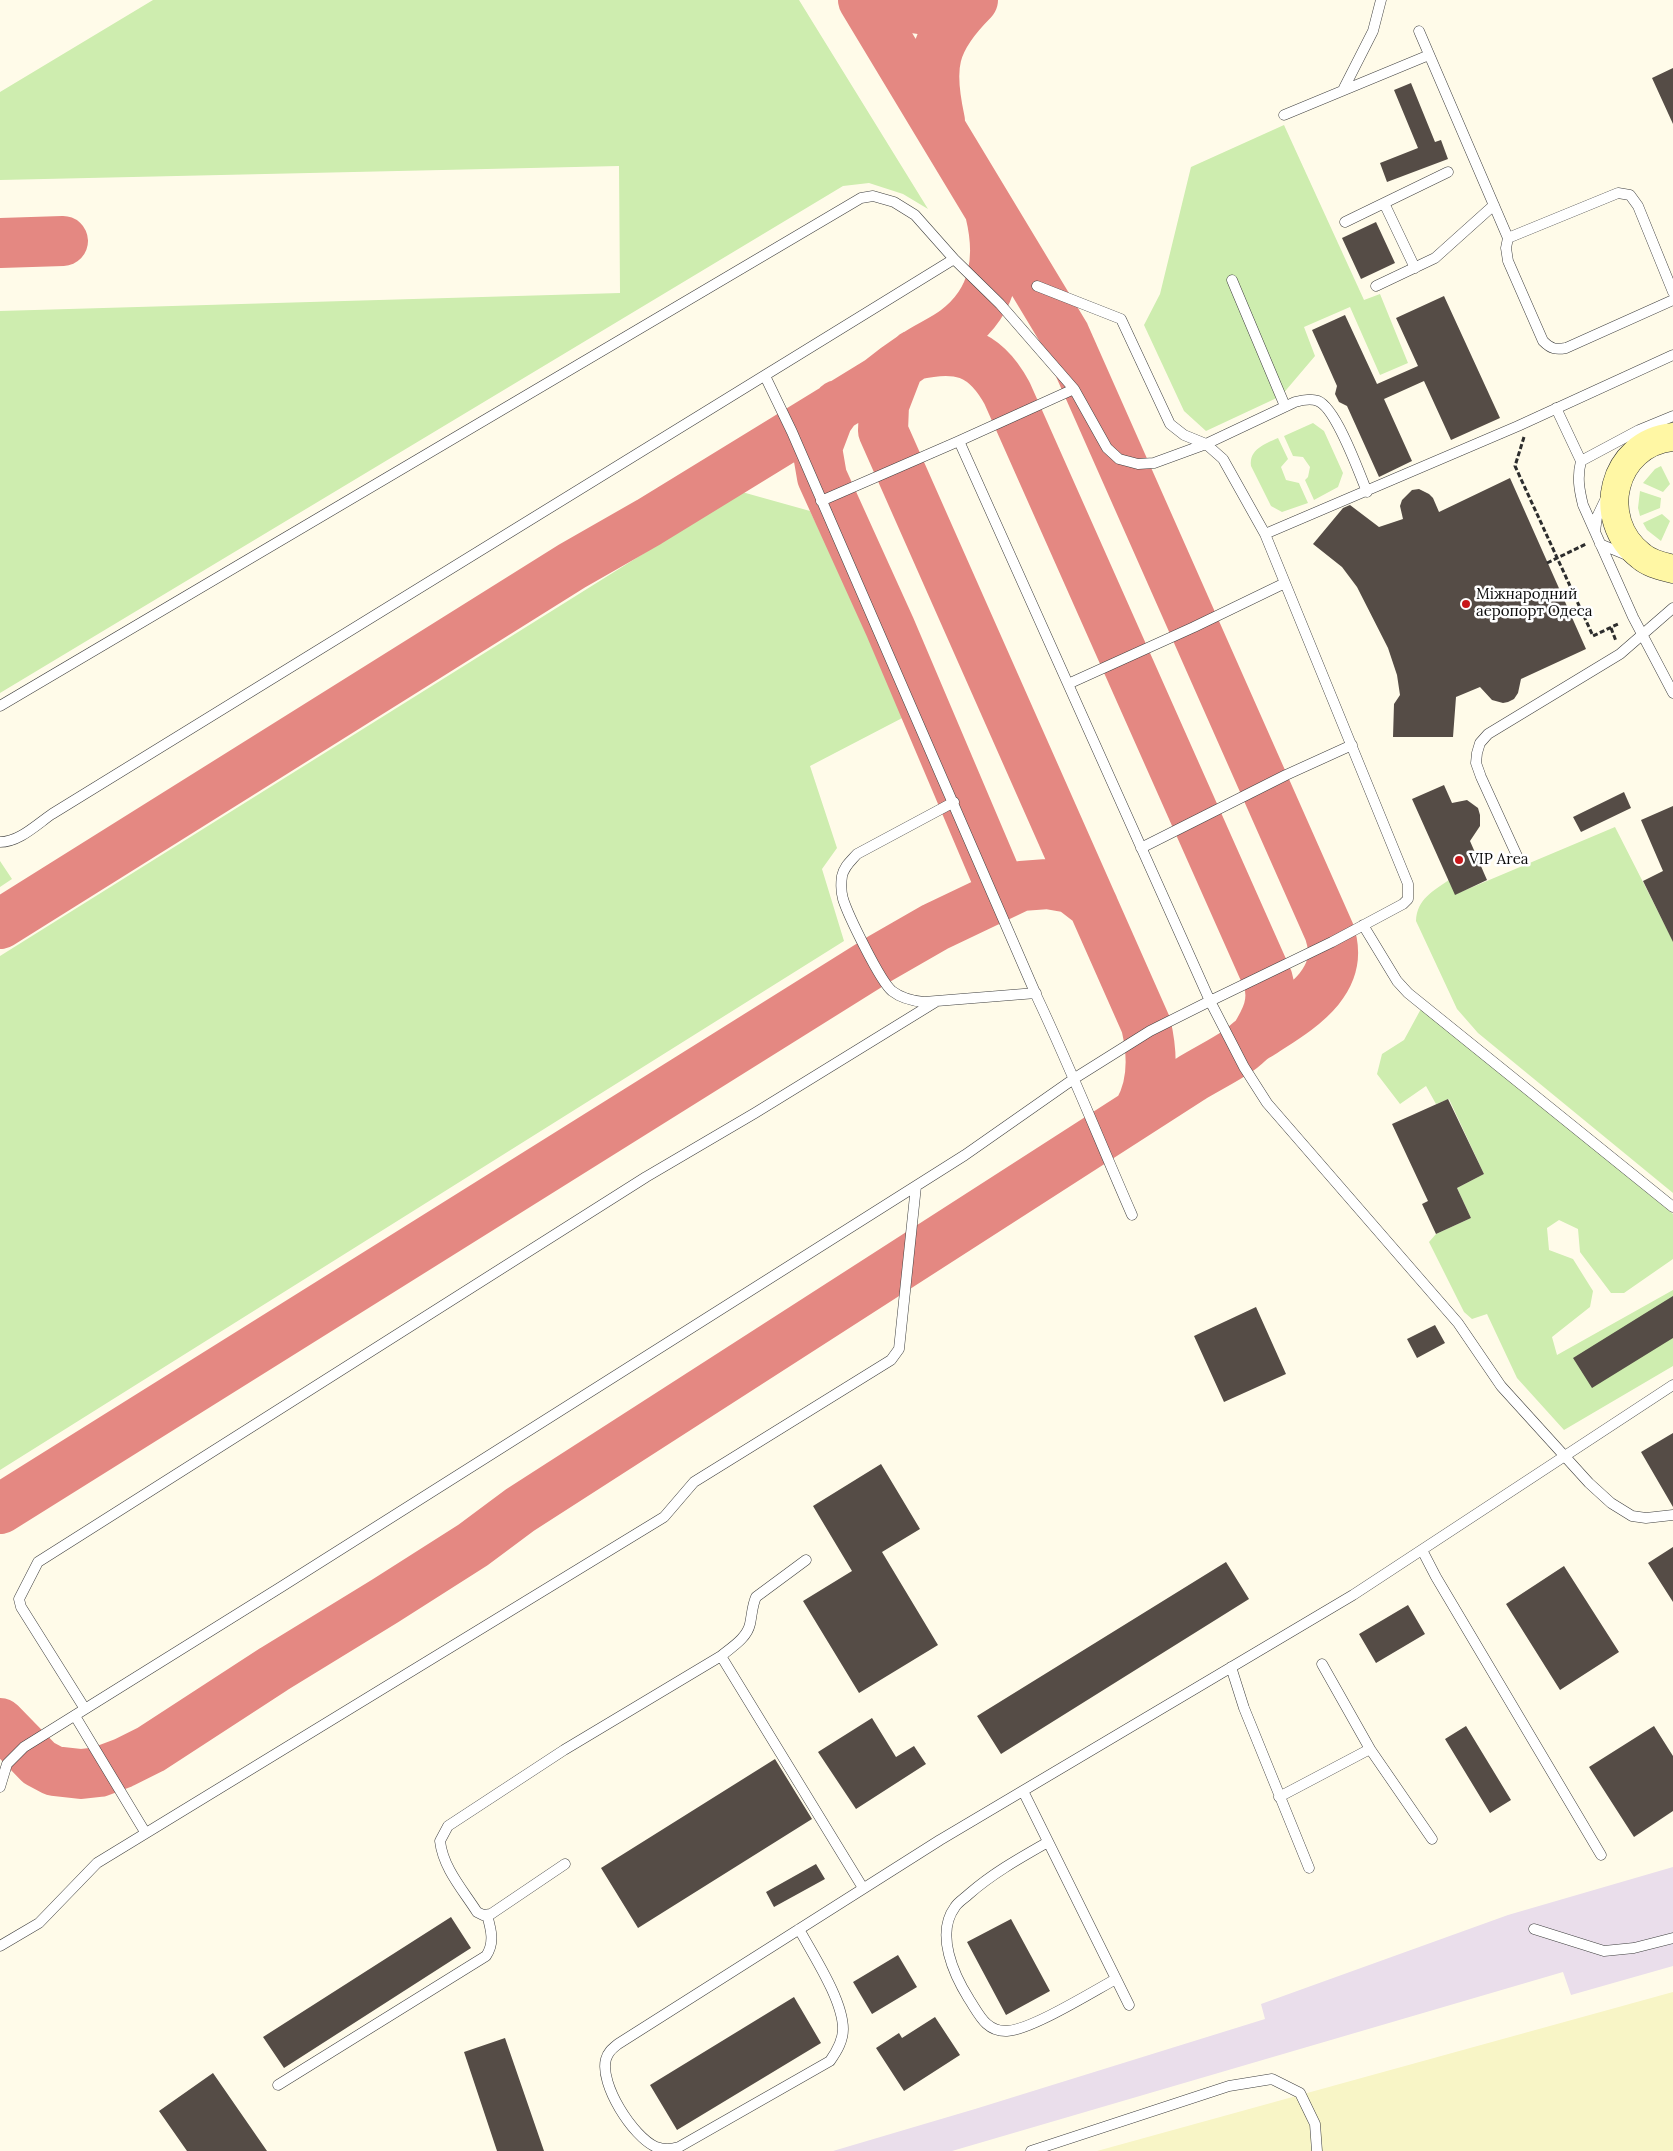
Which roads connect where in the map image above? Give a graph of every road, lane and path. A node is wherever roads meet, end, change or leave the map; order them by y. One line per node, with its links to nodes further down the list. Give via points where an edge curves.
1 (1381, 0): 4 (lane, via 1373,32)
2 (1419, 31): 3 (lane)
3 (1429, 55): 4 (lane); 8 (lane)
4 (1344, 88): 5 (lane)
5 (1284, 115)
6 (1448, 172): 7 (lane)
7 (1384, 203): 9 (lane); 12 (lane)
8 (1494, 205): 10 (lane); 12 (lane, via 1435,258)
9 (1345, 222)
10 (1508, 238): 16 (lane, via 1618,192 1630,195 1638,206); 17 (lane, via 1508,261 1543,341 1550,348 1566,348)
11 (954, 259): 19 (lane); 20 (lane, via 1000,304); 42 (lane, via 915,215 894,202 874,196 861,198)
12 (1415, 268): 15 (lane)
13 (1232, 280): 21 (lane)
14 (1036, 286): 27 (lane, via 1120,319 1170,424)
15 (1376, 286)
16 (1673, 292)
17 (1673, 300)
18 (1673, 355): 22 (lane)
19 (765, 376): 31 (lane); 45 (lane, via 21,835 11,841)
20 (1074, 389): 26 (lane); 27 (lane, via 1107,448 1119,459 1147,465)
21 (1285, 406): 27 (lane); 30 (lane, via 1307,399 1317,401 1332,412)
22 (1556, 408): 24 (lane); 28 (lane)
23 (1673, 416): 28 (lane)
24 (1529, 421): 30 (lane); 38 (path, via 1515,466 1593,636)
25 (1673, 437): 29 (main road, via 1652,443 1637,452)
26 (960, 441): 31 (lane); 40 (lane)
27 (1206, 444): 33 (lane, via 1223,459)
28 (1581, 461): 32 (lane, via 1578,487)
29 (1617, 480): 32 (lane, via 1600,508); 35 (main road, via 1614,513 1619,531 1642,558)
30 (1367, 492): 33 (lane)
31 (821, 501): 44 (lane)
32 (1595, 532): 34 (lane)
33 (1265, 534): 36 (lane)
34 (1600, 544): 35 (lane); 38 (lane)
35 (1665, 567)
36 (1285, 584): 40 (lane); 43 (lane)
37 (1673, 608): 39 (lane)
38 (1633, 617): 39 (lane)
39 (1642, 635): 41 (lane); 47 (lane, via 1620,654 1498,726 1480,743 1476,763)
40 (1068, 684): 46 (lane)
41 (1673, 693)
42 (0, 706)
43 (1352, 745): 46 (lane); 48 (lane, via 1409,892 1403,904)
44 (954, 802): 49 (lane); 51 (lane, via 857,854 845,866 841,887 873,964 886,985 900,996)
45 (0, 842)
46 (1141, 848): 50 (lane)
47 (1518, 858)
48 (1363, 925): 50 (lane); 54 (lane, via 1397,981 1408,993)
49 (1036, 993): 51 (lane); 52 (lane)
50 (1210, 1000): 52 (lane, via 1150,1031); 57 (lane, via 1244,1067 1267,1103 1458,1323 1501,1386)
51 (937, 1002): 64 (lane, via 646,1177 38,1562 19,1599 21,1607)
52 (1075, 1078): 53 (lane); 55 (lane)
53 (916, 1186): 64 (lane); 70 (lane, via 899,1349 891,1360 694,1482 664,1517)
54 (1673, 1207)
55 (1132, 1215)
56 (1673, 1385): 57 (lane)
57 (1565, 1455): 58 (lane, via 1588,1483 1632,1516); 59 (lane)
58 (1673, 1515)
59 (1422, 1550): 63 (lane); 73 (lane)
60 (806, 1560): 61 (lane, via 756,1597 750,1626 744,1637)
61 (722, 1656): 76 (lane); 77 (lane, via 564,1750 448,1826 440,1841 445,1861 477,1912)
62 (1322, 1664): 66 (lane)
63 (1231, 1667): 68 (lane); 69 (lane)
64 (85, 1709): 65 (lane)
65 (75, 1716): 67 (lane, via 15,1754 7,1764); 70 (lane)
66 (1370, 1749): 69 (lane); 71 (lane)
67 (0, 1787)
68 (1023, 1791): 72 (lane); 76 (lane)
69 (1280, 1798): 75 (lane)
70 (145, 1832): 81 (lane, via 97,1862 39,1923)
71 (1432, 1839)
72 (1048, 1842): 82 (lane); 82 (lane, via 995,1873 955,1907 947,1932 949,1954 962,1987 987,2025 1005,2032 1027,2026)
73 (1601, 1855)
74 (565, 1864): 77 (lane)
75 (1309, 1868)
76 (863, 1888): 78 (lane)
77 (487, 1915): 84 (lane, via 492,1941 486,1956)
78 (799, 1928): 78 (lane, via 837,2000 842,2018 843,2030 830,2061 678,2148 664,2150 645,2141 636,2133 611,2092 604,2069 608,2052)
79 (1534, 1929): 80 (lane, via 1604,1951 1634,1948)
80 (1673, 1938)
81 (0, 1946)
82 (1116, 1979): 83 (lane)
83 (1129, 2005)
84 (278, 2085)
85 (1032, 2151): 86 (lane, via 1229,2086 1272,2079 1300,2093 1315,2124)
86 (1317, 2151)

